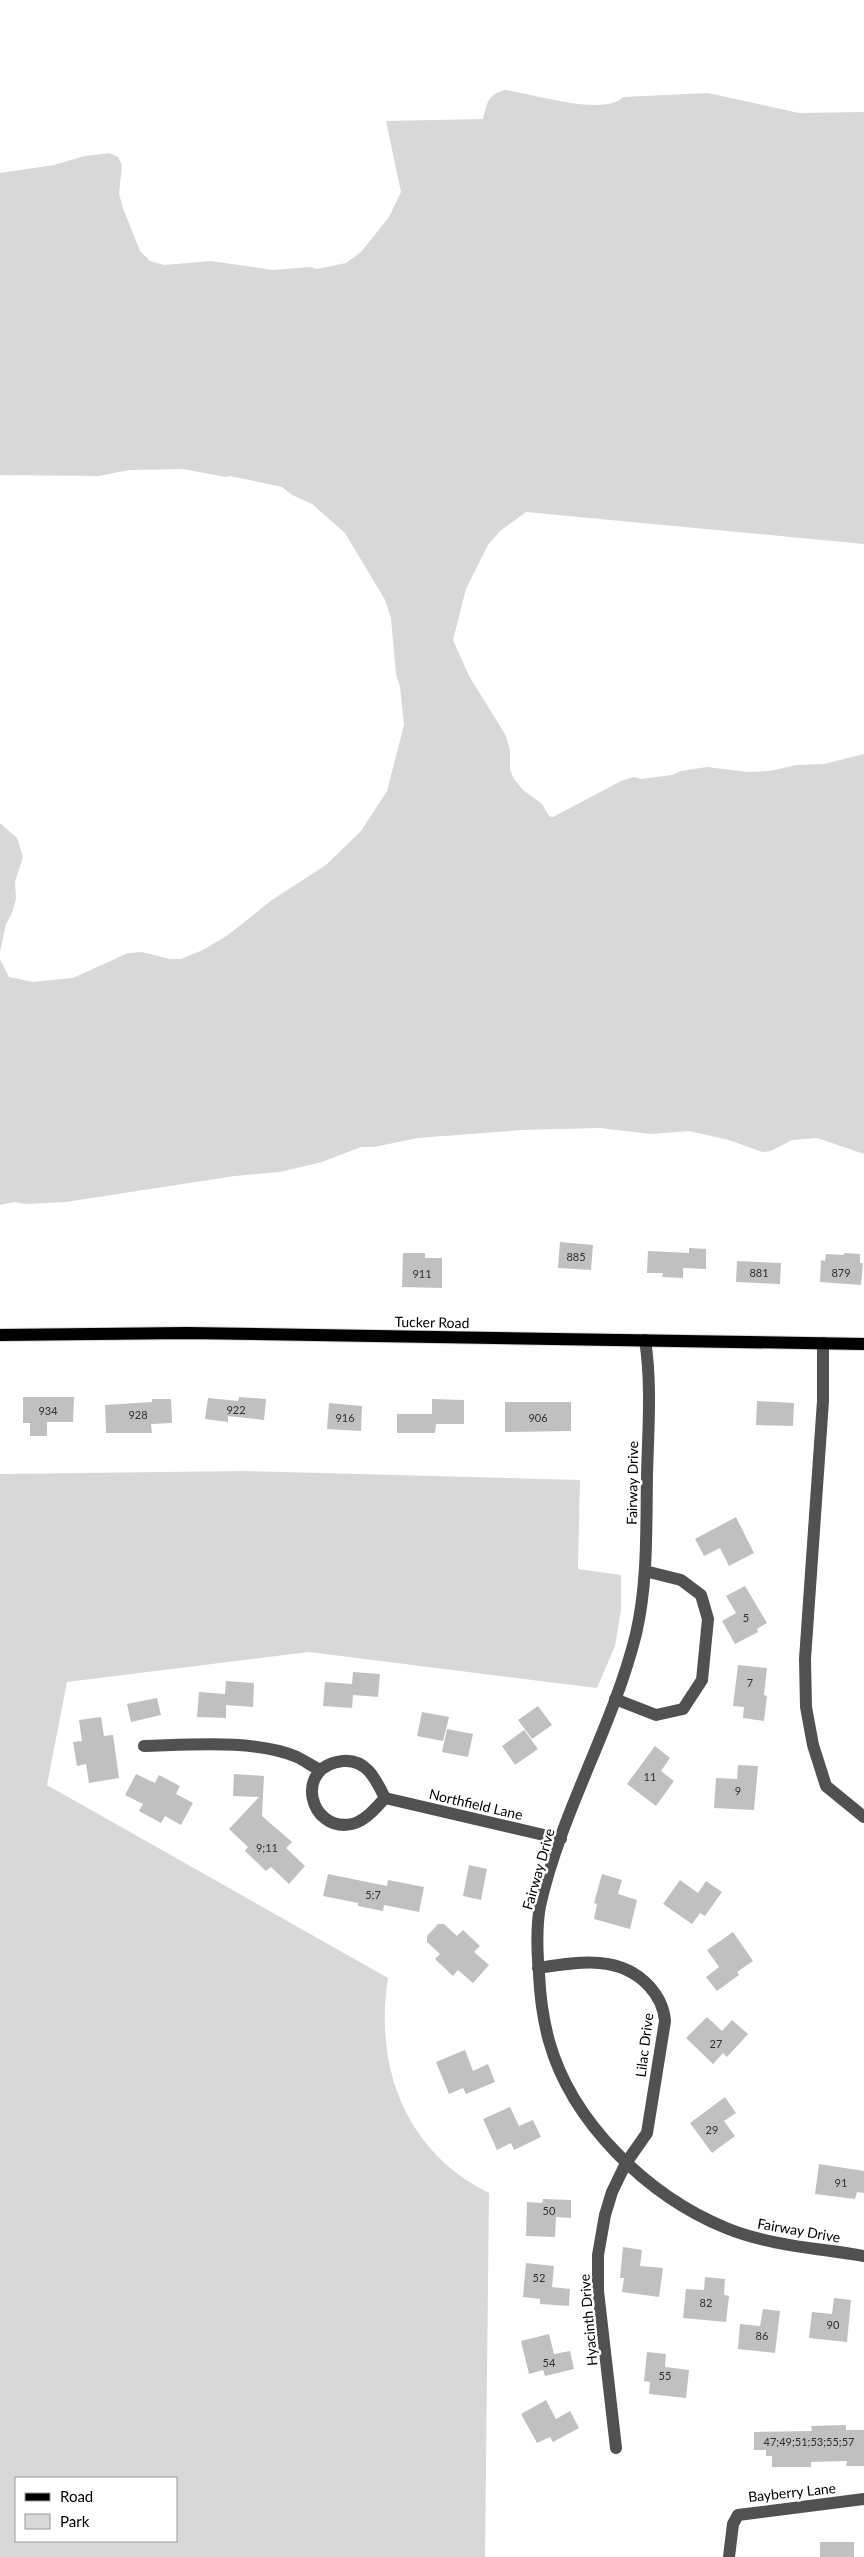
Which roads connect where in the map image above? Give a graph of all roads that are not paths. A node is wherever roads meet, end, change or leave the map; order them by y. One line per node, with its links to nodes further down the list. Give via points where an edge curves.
1 (0, 1335): 2 (main road, Tucker Road, via 187,1333)
2 (644, 1340): 3 (main road, Tucker Road); 5 (street, Fairway Drive, via 648,1364)
3 (822, 1343): 4 (main road, Tucker Road); 10 (street, via 823,1401 808,1597 806,1707 813,1745 826,1786)
4 (864, 1344)
5 (645, 1571): 6 (street, Fairway Drive, via 636,1633); 6 (street, via 681,1580 701,1595 708,1619 702,1680 683,1709 656,1715)
6 (615, 1699): 11 (street, Fairway Drive)
7 (144, 1746): 8 (street, via 211,1745 277,1751)
8 (320, 1770): 9 (street, via 332,1762 348,1760 364,1766 374,1775); 9 (street, via 310,1795 315,1807 328,1820 352,1824 367,1816)
9 (385, 1798): 11 (street, Northfield Lane)
10 (864, 1817)
11 (560, 1839): 12 (street, Fairway Drive, via 540,1907)
12 (538, 1968): 13 (street, Fairway Drive, via 545,2026 562,2077 580,2106); 13 (street, Lilac Drive, via 586,1962 620,1966 647,1984 664,2009 665,2021 647,2133)
13 (626, 2164): 14 (street, Fairway Drive, via 670,2199 725,2228 778,2243); 15 (street, Hyacinth Drive, via 612,2192 598,2255 598,2291)
14 (864, 2256)
15 (616, 2448)
16 (864, 2499): 17 (street, Bayberry Lane, via 738,2515 732,2524)
17 (729, 2557)

